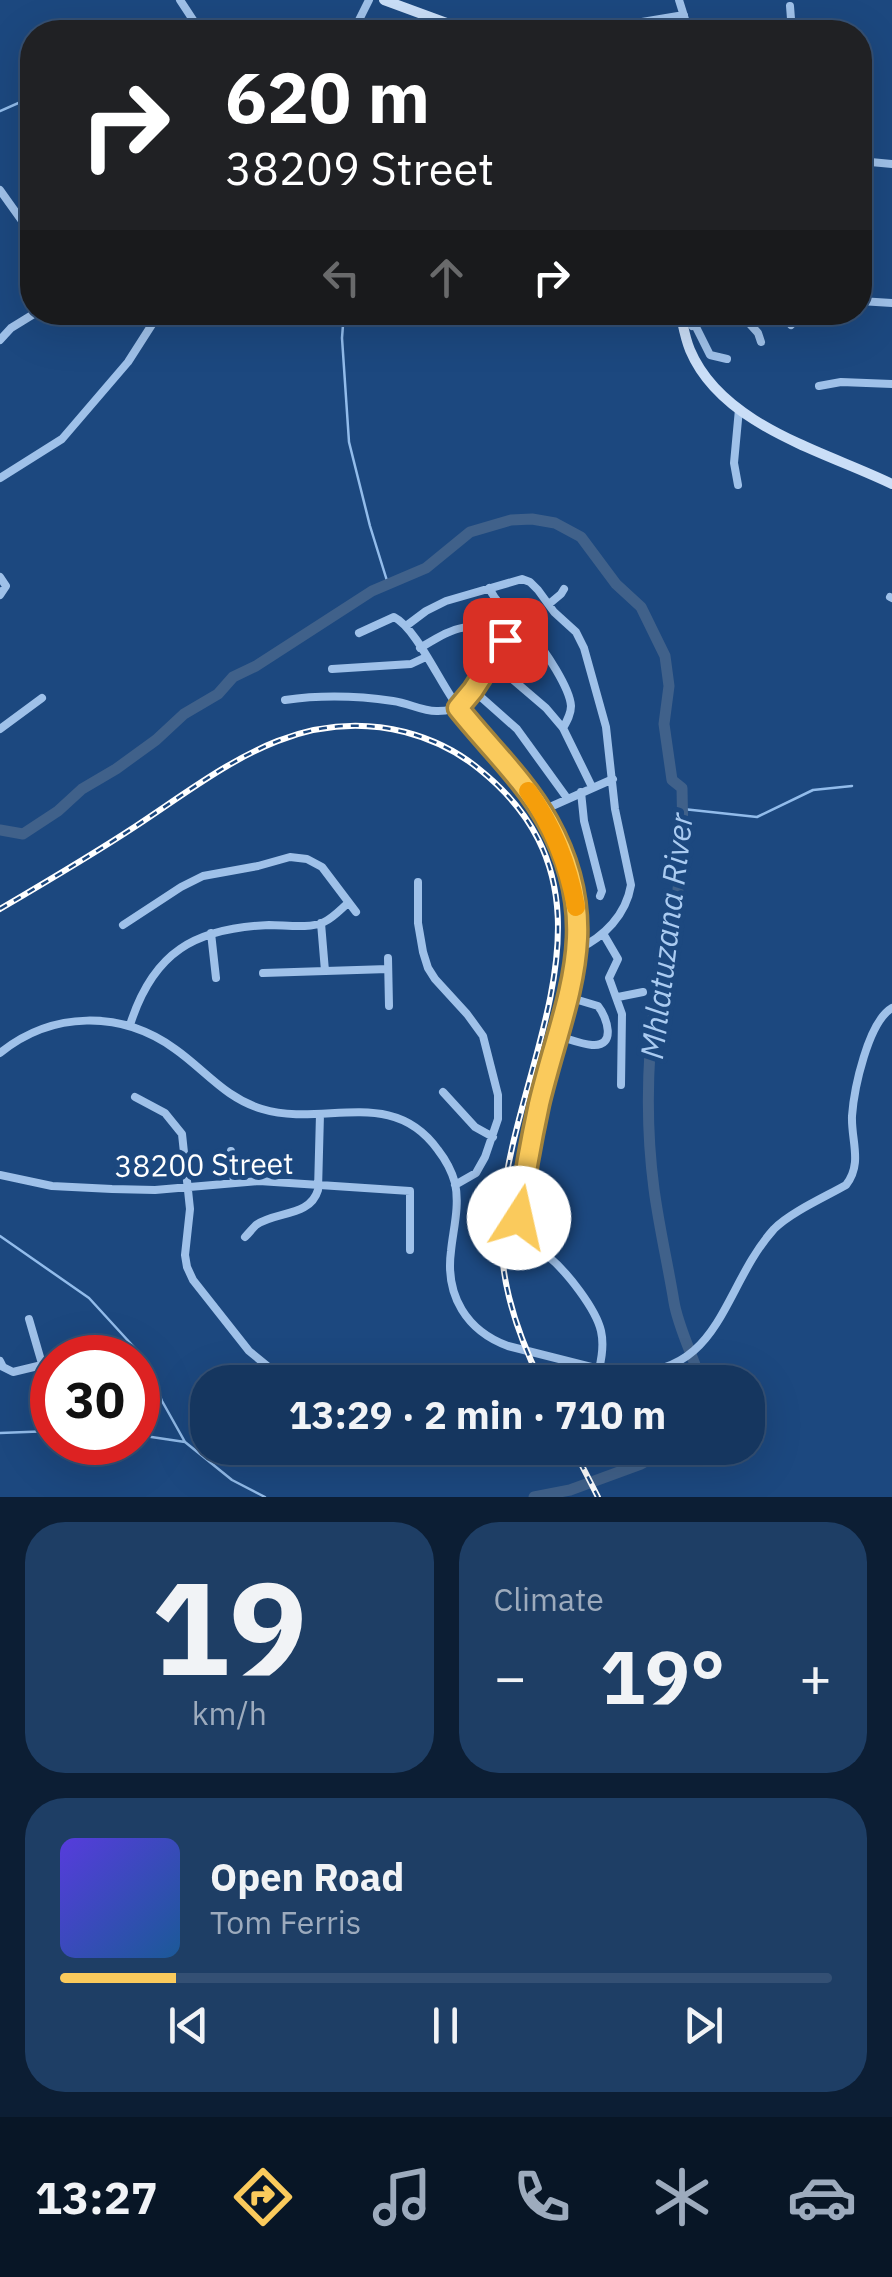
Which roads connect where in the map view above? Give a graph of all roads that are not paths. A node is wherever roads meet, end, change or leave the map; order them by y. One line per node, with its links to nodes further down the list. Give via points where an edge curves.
1 (384, 0): 5 (main road)
2 (679, 0): 4 (street)
3 (790, 6): 8 (street)
4 (684, 15): 6 (street); 7 (street)
5 (438, 20)
6 (666, 20)
7 (685, 20)
8 (791, 20)
9 (0, 190): 10 (street)
10 (20, 218)
11 (20, 323): 17 (street)
12 (152, 325): 23 (street, via 62,438)
13 (688, 325): 16 (main road)
14 (694, 325): 16 (street)
15 (751, 325): 18 (street)
16 (690, 328): 19 (street, via 710,355); 22 (main road, via 700,369)
17 (0, 340)
18 (761, 342)
19 (728, 359)
20 (892, 384): 21 (street)
21 (819, 386)
22 (738, 408): 24 (main road, via 778,433); 25 (street)
23 (0, 478)
24 (890, 479)
25 (738, 485)
26 (0, 577): 29 (street)
27 (489, 588): 30 (street, via 526,580); 31 (street); 32 (street, via 435,606)
28 (564, 588): 30 (street)
29 (2, 593)
30 (549, 604): 45 (street, via 584,648)
31 (516, 622): 34 (street); 43 (street, via 545,652 570,699)
32 (406, 626): 33 (street, via 394,617); 35 (street)
33 (359, 634)
34 (505, 640): 35 (street, via 485,628 462,628); 37 (street)
35 (420, 648): 36 (street)
36 (426, 657): 38 (street, via 411,664); 42 (street)
37 (491, 661): 39 (street); 43 (street)
38 (332, 669)
39 (473, 690): 42 (street); 48 (street, via 517,730)
40 (42, 698): 44 (street)
41 (286, 700): 42 (street, via 360,698 429,711)
42 (458, 708): 49 (street)
43 (563, 728): 46 (street)
44 (0, 729)
45 (613, 780): 46 (street); 57 (street, via 631,889)
46 (592, 787): 47 (street)
47 (581, 792): 48 (street); 51 (street)
48 (567, 798): 49 (street)
49 (541, 811): 58 (street, via 568,870)
50 (418, 882): 76 (street, via 428,968 486,1042 500,1109)
51 (600, 896)
52 (348, 903): 53 (street); 54 (street); 55 (street, via 322,867 290,857 203,876)
53 (356, 912)
54 (321, 923): 56 (street); 61 (street)
55 (122, 924)
56 (211, 933): 63 (street); 69 (street, via 160,966)
57 (604, 935): 58 (street); 66 (street, via 618,959 610,978)
58 (578, 949): 65 (street)
59 (388, 958): 60 (street)
60 (388, 969): 61 (street); 67 (street)
61 (325, 971): 62 (street)
62 (263, 974)
63 (216, 978)
64 (643, 992): 66 (street)
65 (568, 997): 70 (street); 70 (street, via 601,1008 607,1038 594,1045)
66 (618, 997): 72 (street)
67 (390, 1006)
68 (892, 1008): 93 (street, via 874,1027 863,1061 852,1116 852,1176 778,1225 721,1319)
69 (130, 1025): 71 (street, via 60,1023); 75 (street, via 176,1049 238,1099 282,1114)
70 (558, 1036): 92 (street, via 535,1124 520,1226 561,1268 597,1320)
71 (0, 1052)
72 (621, 1085)
73 (443, 1092): 76 (street)
74 (135, 1097): 84 (street, via 165,1112 182,1134)
75 (320, 1114): 82 (street, via 377,1112 408,1123 440,1152); 83 (street)
76 (492, 1137): 82 (street, via 480,1168)
77 (231, 1151): 81 (street)
78 (275, 1162): 80 (street)
79 (0, 1176): 84 (street, 38200 Street, via 79,1188)
80 (273, 1182): 81 (street, 38200 Street); 83 (street, 38200 Street)
81 (234, 1183): 84 (street, 38200 Street)
82 (455, 1184): 91 (street, via 449,1268 460,1309 494,1340)
83 (318, 1185): 85 (street, via 306,1207 261,1223); 86 (street, 38200 Street, via 410,1190)
84 (188, 1187): 90 (street, via 185,1256 193,1280)
85 (245, 1238)
86 (410, 1250)
87 (29, 1319): 88 (street)
88 (34, 1335)
89 (0, 1361): 94 (street, via 13,1372)
90 (267, 1365)
91 (585, 1365)
92 (600, 1365)
93 (669, 1365)
94 (30, 1368)

